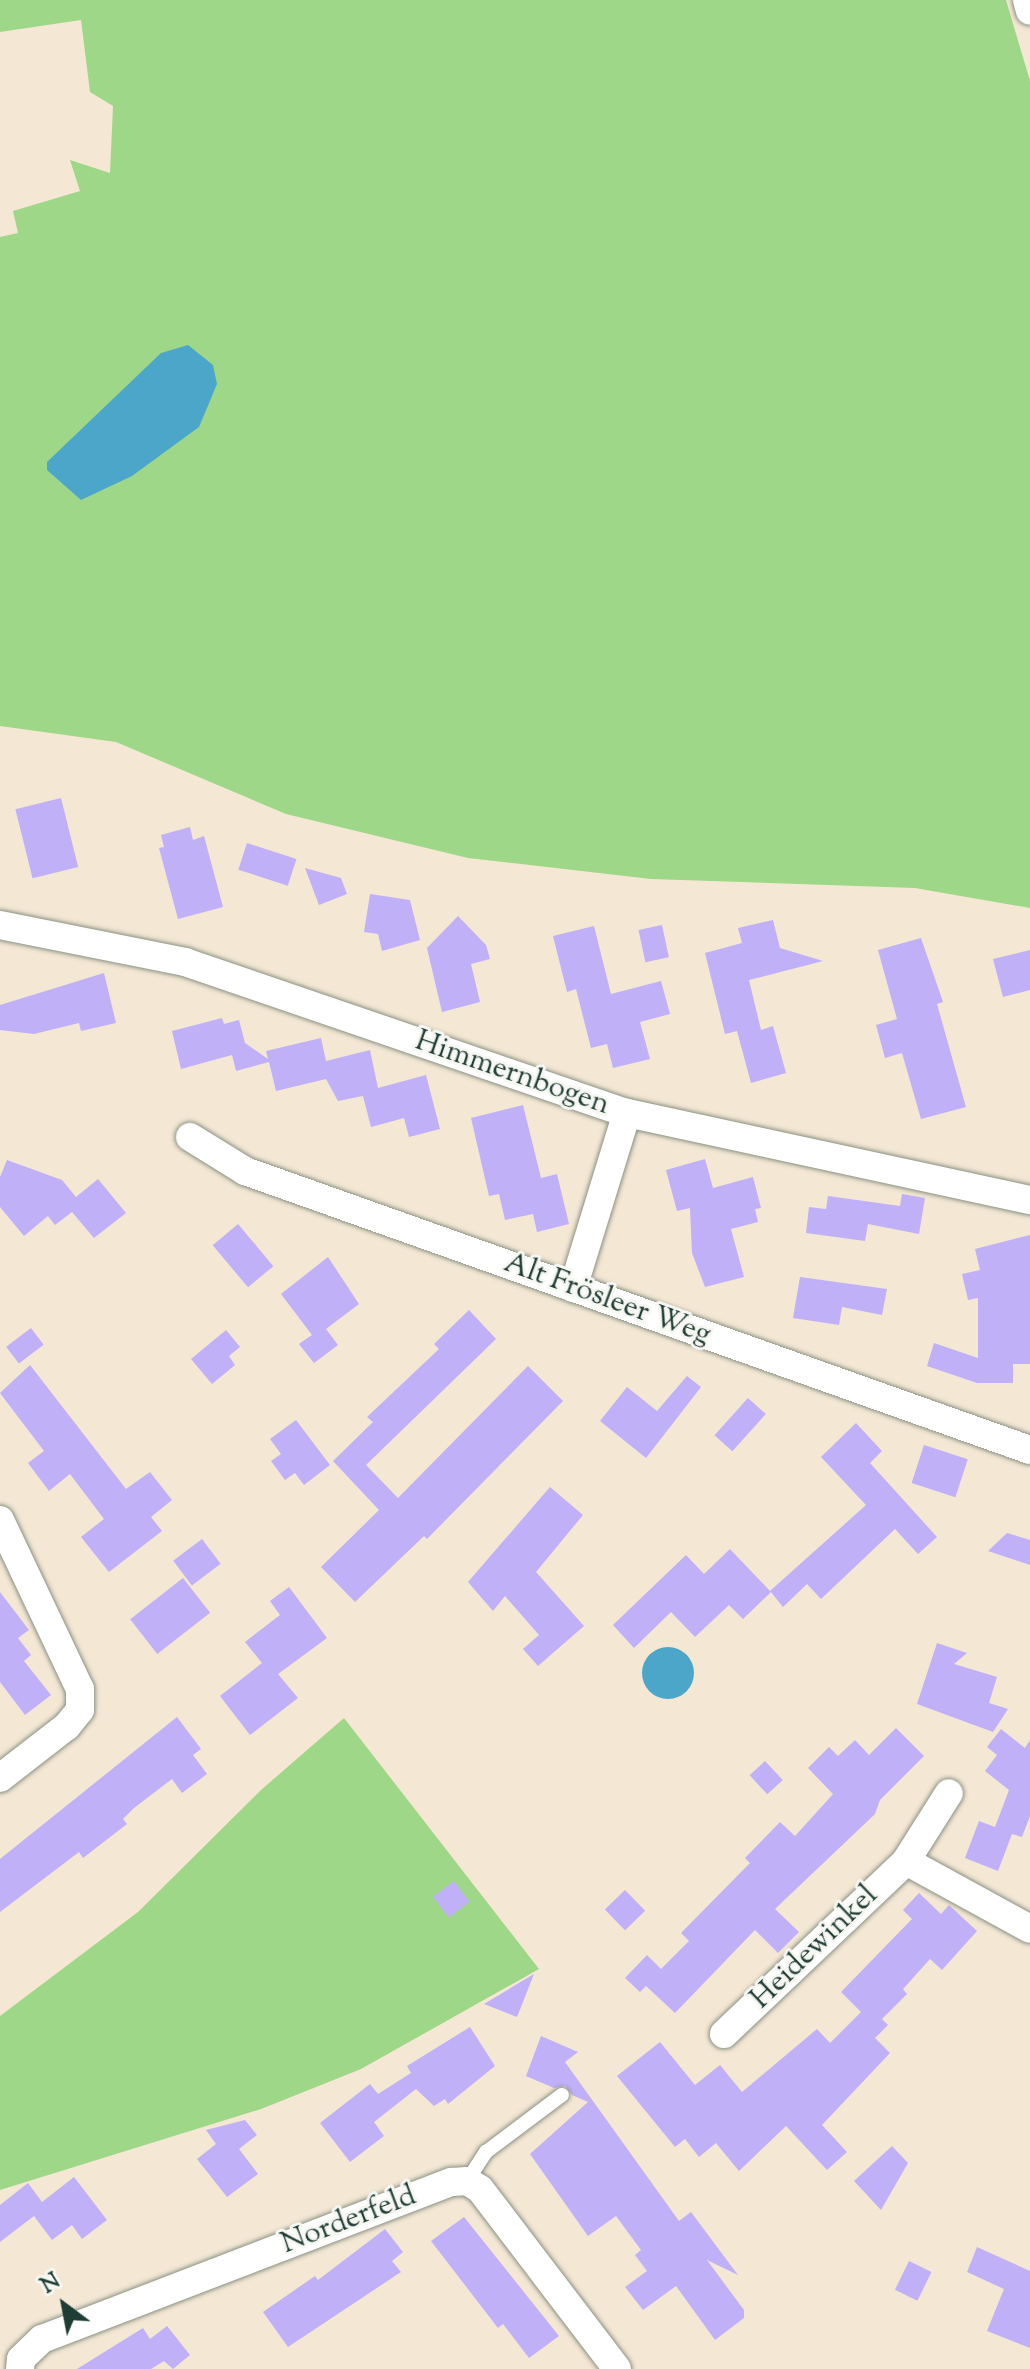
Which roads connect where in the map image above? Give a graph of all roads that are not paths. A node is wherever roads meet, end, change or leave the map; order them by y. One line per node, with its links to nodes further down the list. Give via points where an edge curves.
1 (1027, 0): 2 (street)
2 (1030, 11)
3 (0, 925): 4 (street, Himmernbogen, via 185,962)
4 (627, 1113): 6 (street, Himmernbogen); 7 (street)
5 (190, 1137): 7 (street, Alt Frösleer Weg, via 245,1171)
6 (1030, 1200)
7 (573, 1288): 8 (street, Alt Frösleer Weg)
8 (1030, 1450)
9 (0, 1520): 10 (street, via 80,1689 80,1710 67,1726)
10 (0, 1778)
11 (949, 1793): 12 (street, Heidewinkel)
12 (906, 1861): 13 (street, Heidewinkel); 14 (street, Heidewinkel)
13 (1030, 1929)
14 (724, 2034)
15 (562, 2095): 16 (lane, via 486,2152)
16 (467, 2181): 17 (street, Norderfeld, via 452,2182 42,2339 21,2359); 18 (street, via 480,2189)
17 (20, 2369)
18 (617, 2369)

